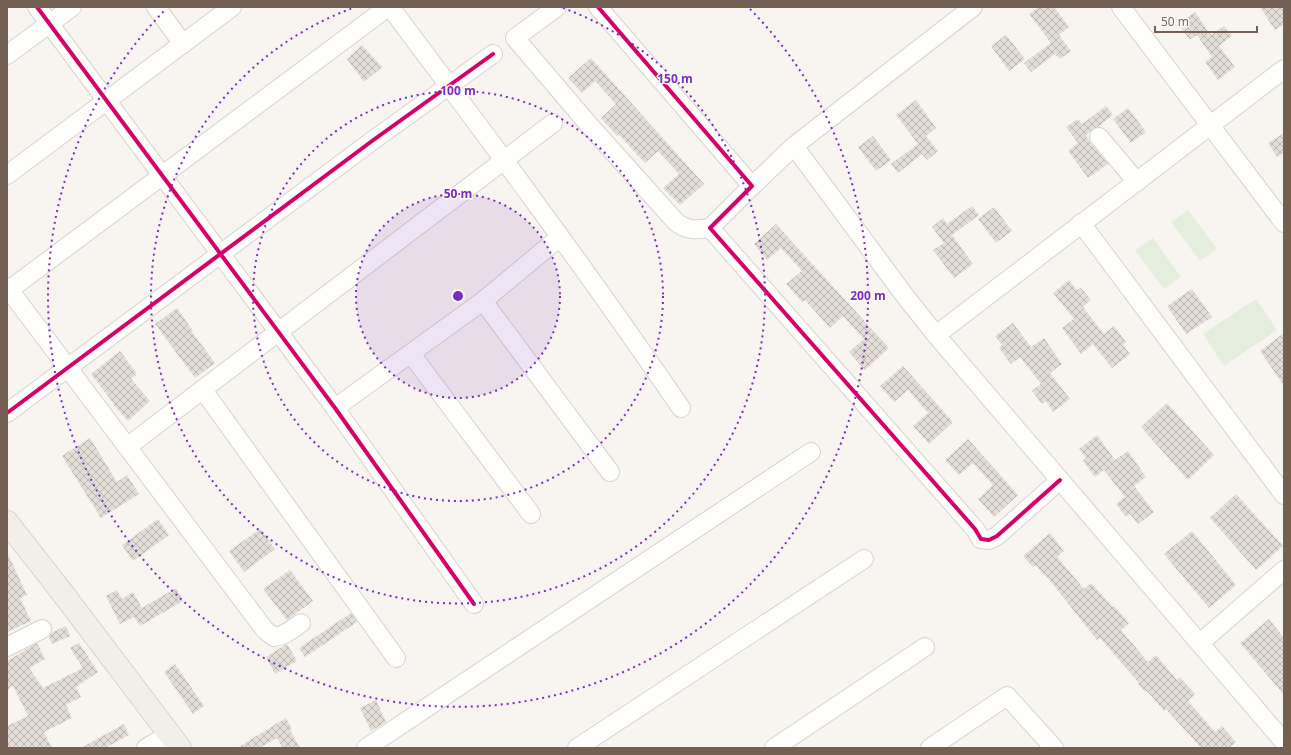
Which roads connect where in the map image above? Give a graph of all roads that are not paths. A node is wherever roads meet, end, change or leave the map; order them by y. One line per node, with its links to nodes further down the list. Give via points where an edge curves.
1 (37, 7): 10 (street)
2 (72, 7): 10 (street)
3 (156, 7): 11 (street)
4 (232, 7): 11 (street)
5 (389, 7): 15 (street); 23 (street)
6 (557, 7): 28 (street, via 515,38 681,227 688,230)
7 (598, 7): 25 (street)
8 (972, 7): 20 (street)
9 (1121, 7): 18 (street)
10 (49, 24): 13 (street); 16 (street)
11 (183, 44): 16 (street)
12 (493, 54): 15 (street)
13 (7, 55)
14 (1284, 69): 18 (street)
15 (449, 86): 21 (street); 30 (street)
16 (107, 100): 22 (street); 23 (street)
17 (553, 123): 21 (street)
18 (1210, 125): 24 (street); 27 (street)
19 (1099, 137): 24 (street)
20 (794, 146): 25 (street); 34 (street)
21 (505, 160): 29 (street); 33 (street)
22 (7, 175)
23 (163, 176): 30 (street); 31 (street)
24 (1138, 182): 26 (street)
25 (752, 186): 28 (street)
26 (1080, 223): 34 (street); 45 (street)
27 (1284, 223)
28 (710, 228): 44 (street, via 982,539 989,540 997,536)
29 (560, 237): 32 (street); 39 (street)
30 (221, 254): 33 (street); 36 (street)
31 (8, 289): 36 (street)
32 (483, 301): 35 (street); 43 (street)
33 (278, 333): 37 (street); 38 (street)
34 (936, 335): 44 (street)
35 (411, 354): 38 (street); 46 (street)
36 (68, 368): 40 (street); 41 (street)
37 (203, 390): 41 (street); 56 (street)
38 (335, 408): 50 (street)
39 (681, 408)
40 (7, 413)
41 (127, 447): 51 (street, via 265,630 274,637 285,634)
42 (811, 452): 60 (street)
43 (610, 472)
44 (1060, 480): 53 (street)
45 (1284, 495)
46 (531, 514)
47 (7, 522): 57 (main road)
48 (864, 559): 61 (street)
49 (1284, 570): 53 (street)
50 (474, 604)
51 (301, 623)
52 (42, 630): 54 (street)
53 (1200, 643): 58 (street)
54 (7, 647)
55 (925, 647): 62 (street)
56 (396, 658)
57 (175, 741): 59 (street)
58 (1284, 742)
59 (146, 748)
60 (366, 748)
61 (577, 748)
62 (774, 748)
63 (930, 748): 64 (street, via 1007,696)
64 (1054, 748)

